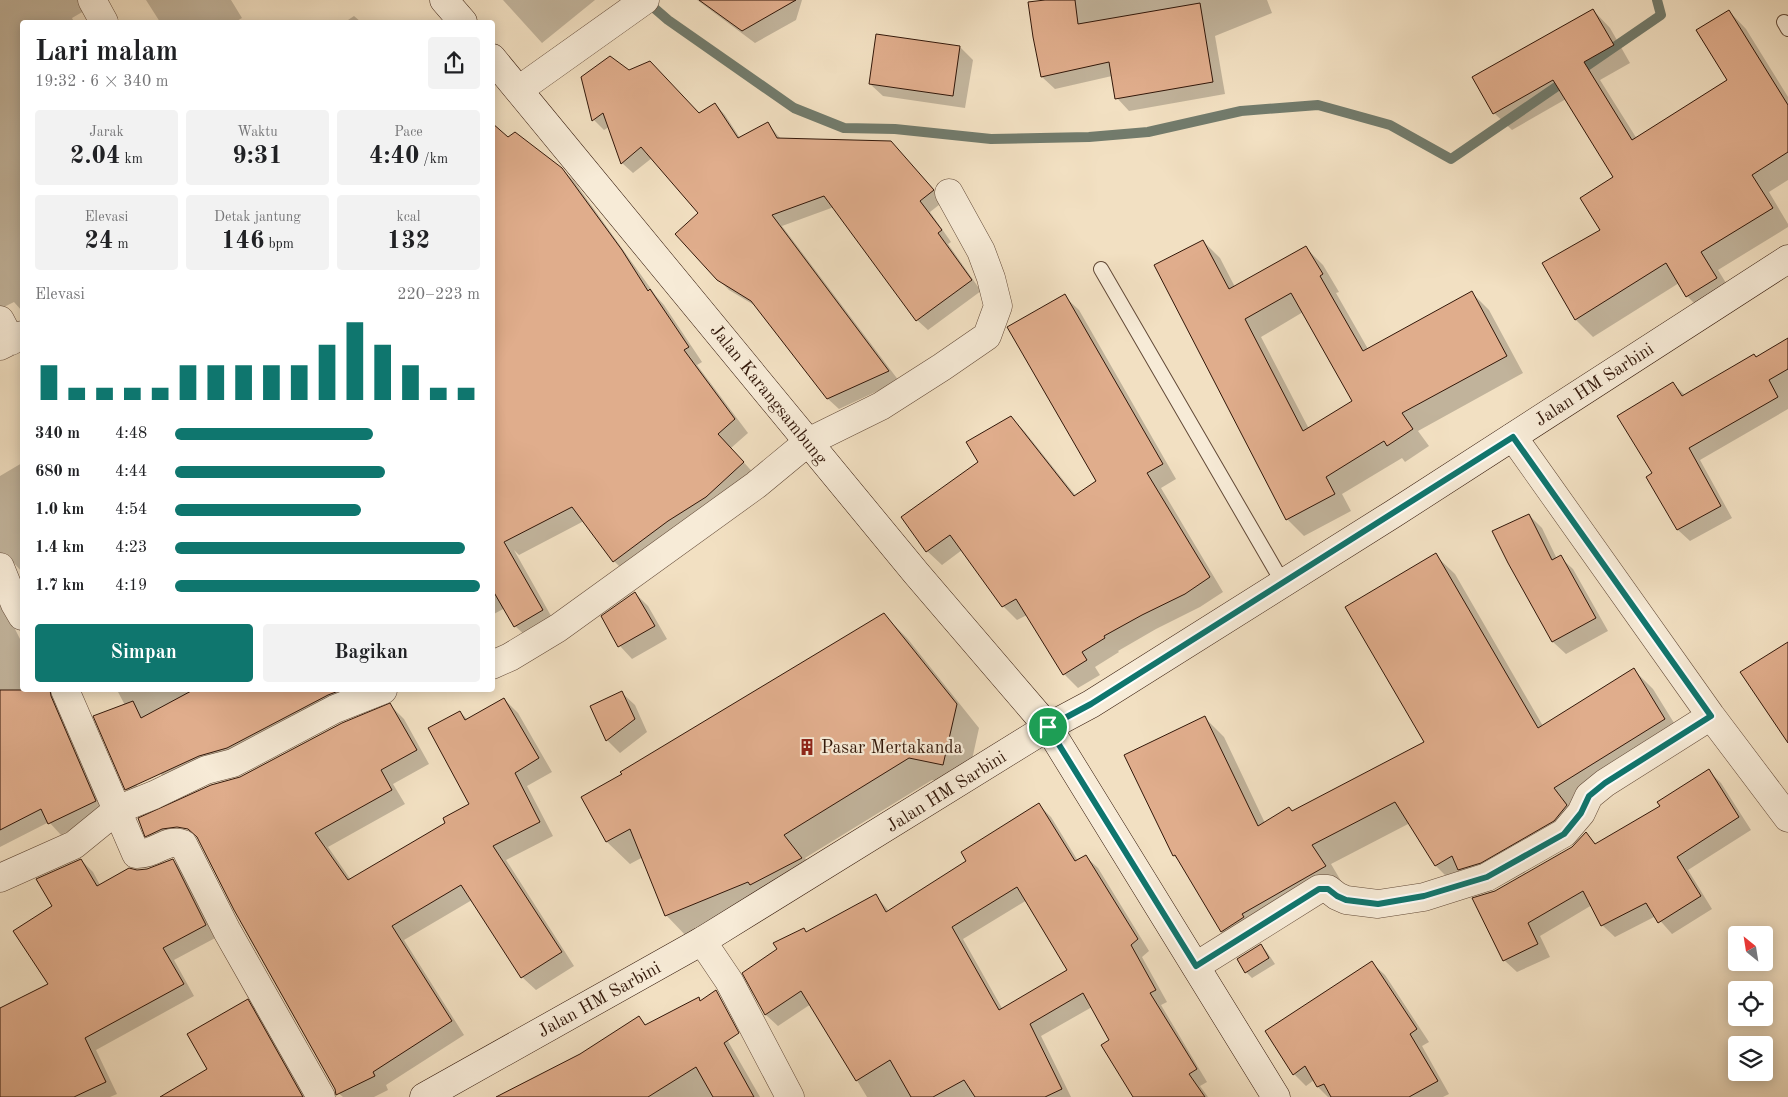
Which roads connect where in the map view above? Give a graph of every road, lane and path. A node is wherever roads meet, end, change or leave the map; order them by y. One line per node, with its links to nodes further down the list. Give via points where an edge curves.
1 (92, 0): 4 (street)
2 (444, 0): 5 (street)
3 (645, 0): 7 (street)
4 (103, 20)
5 (461, 20)
6 (495, 66): 7 (street, Jalan Karangsambung)
7 (520, 89): 12 (street, Jalan Karangsambung)
8 (949, 193): 12 (street, via 981,251 991,278 998,306 987,336 881,406)
9 (1788, 259): 11 (street, Jalan HM Sarbini)
10 (1101, 269): 14 (lane)
11 (1513, 437): 14 (street, Jalan HM Sarbini); 19 (street)
12 (808, 442): 16 (street, via 756,485 558,628); 20 (street, Jalan Karangsambung)
13 (0, 567): 15 (street)
14 (1283, 583): 20 (street, Jalan HM Sarbini, via 1091,704)
15 (20, 606)
16 (495, 663)
17 (66, 692): 21 (street)
18 (378, 692): 21 (street, via 335,709 233,763 206,770)
19 (1711, 716): 22 (street); 25 (street, via 1605,783 1589,796 1581,813 1564,834 1487,877 1424,896 1378,904 1346,900 1328,889 1319,889)
20 (1048, 727): 24 (street, Jalan HM Sarbini); 25 (street, Jalan Karangsambung)
21 (117, 810): 23 (street, via 74,845); 26 (street, via 136,854 145,854 170,842 182,844)
22 (1788, 818)
23 (0, 878)
24 (702, 941): 27 (street, Jalan HM Sarbini); 28 (street, via 728,981)
25 (1196, 966): 29 (street, Jalan Karangsambung)
26 (321, 1097)
27 (424, 1097)
28 (790, 1097)
29 (1276, 1097)

